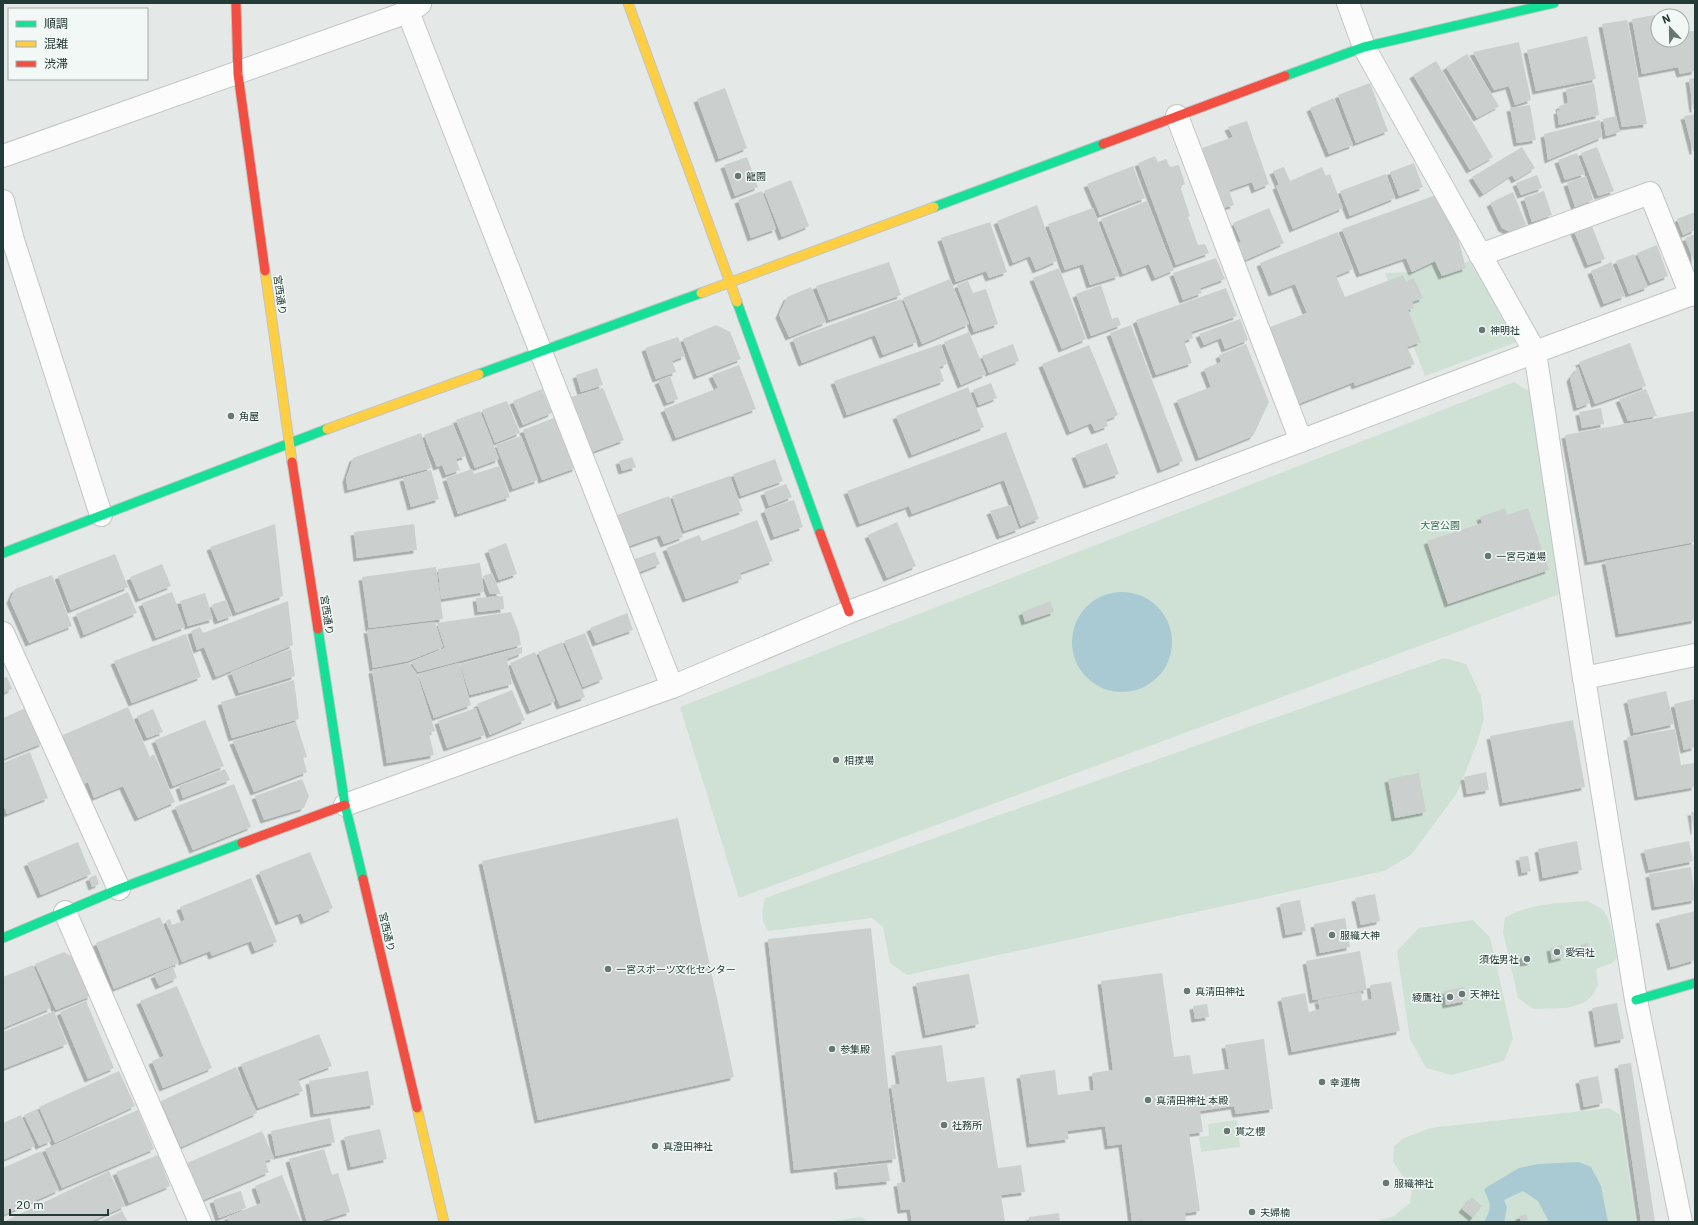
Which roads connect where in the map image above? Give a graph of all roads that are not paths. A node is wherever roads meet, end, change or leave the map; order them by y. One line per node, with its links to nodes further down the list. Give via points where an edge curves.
1 (236, 3): 7 (street, 宮西通り)
2 (628, 3): 12 (street)
3 (1348, 3): 6 (street)
4 (1554, 3): 6 (street)
5 (412, 6): 7 (street); 14 (street)
6 (1364, 47): 8 (street); 11 (street)
7 (238, 74): 9 (street); 17 (street, 宮西通り)
8 (1177, 116): 12 (street); 16 (street)
9 (3, 156)
10 (3, 201): 18 (street, via 13,240)
11 (1480, 255): 13 (street, via 1650,193); 15 (street)
12 (730, 282): 14 (street); 20 (street)
13 (1693, 294): 15 (street)
14 (540, 352): 17 (street); 24 (street)
15 (1535, 352): 16 (street); 23 (street)
16 (1301, 440): 20 (street)
17 (289, 443): 18 (street); 25 (street, 宮西通り)
18 (101, 515): 19 (street)
19 (3, 553)
20 (849, 612): 24 (street)
21 (3, 632): 26 (street)
22 (1695, 655): 23 (street)
23 (1584, 678): 30 (street)
24 (672, 687): 25 (street)
25 (345, 805): 26 (street); 32 (street, 宮西通り)
26 (119, 889): 27 (street)
27 (65, 912): 28 (street); 31 (street)
28 (3, 938)
29 (1695, 983): 30 (street)
30 (1636, 1000): 33 (street)
31 (200, 1222)
32 (444, 1222)
33 (1681, 1222)

